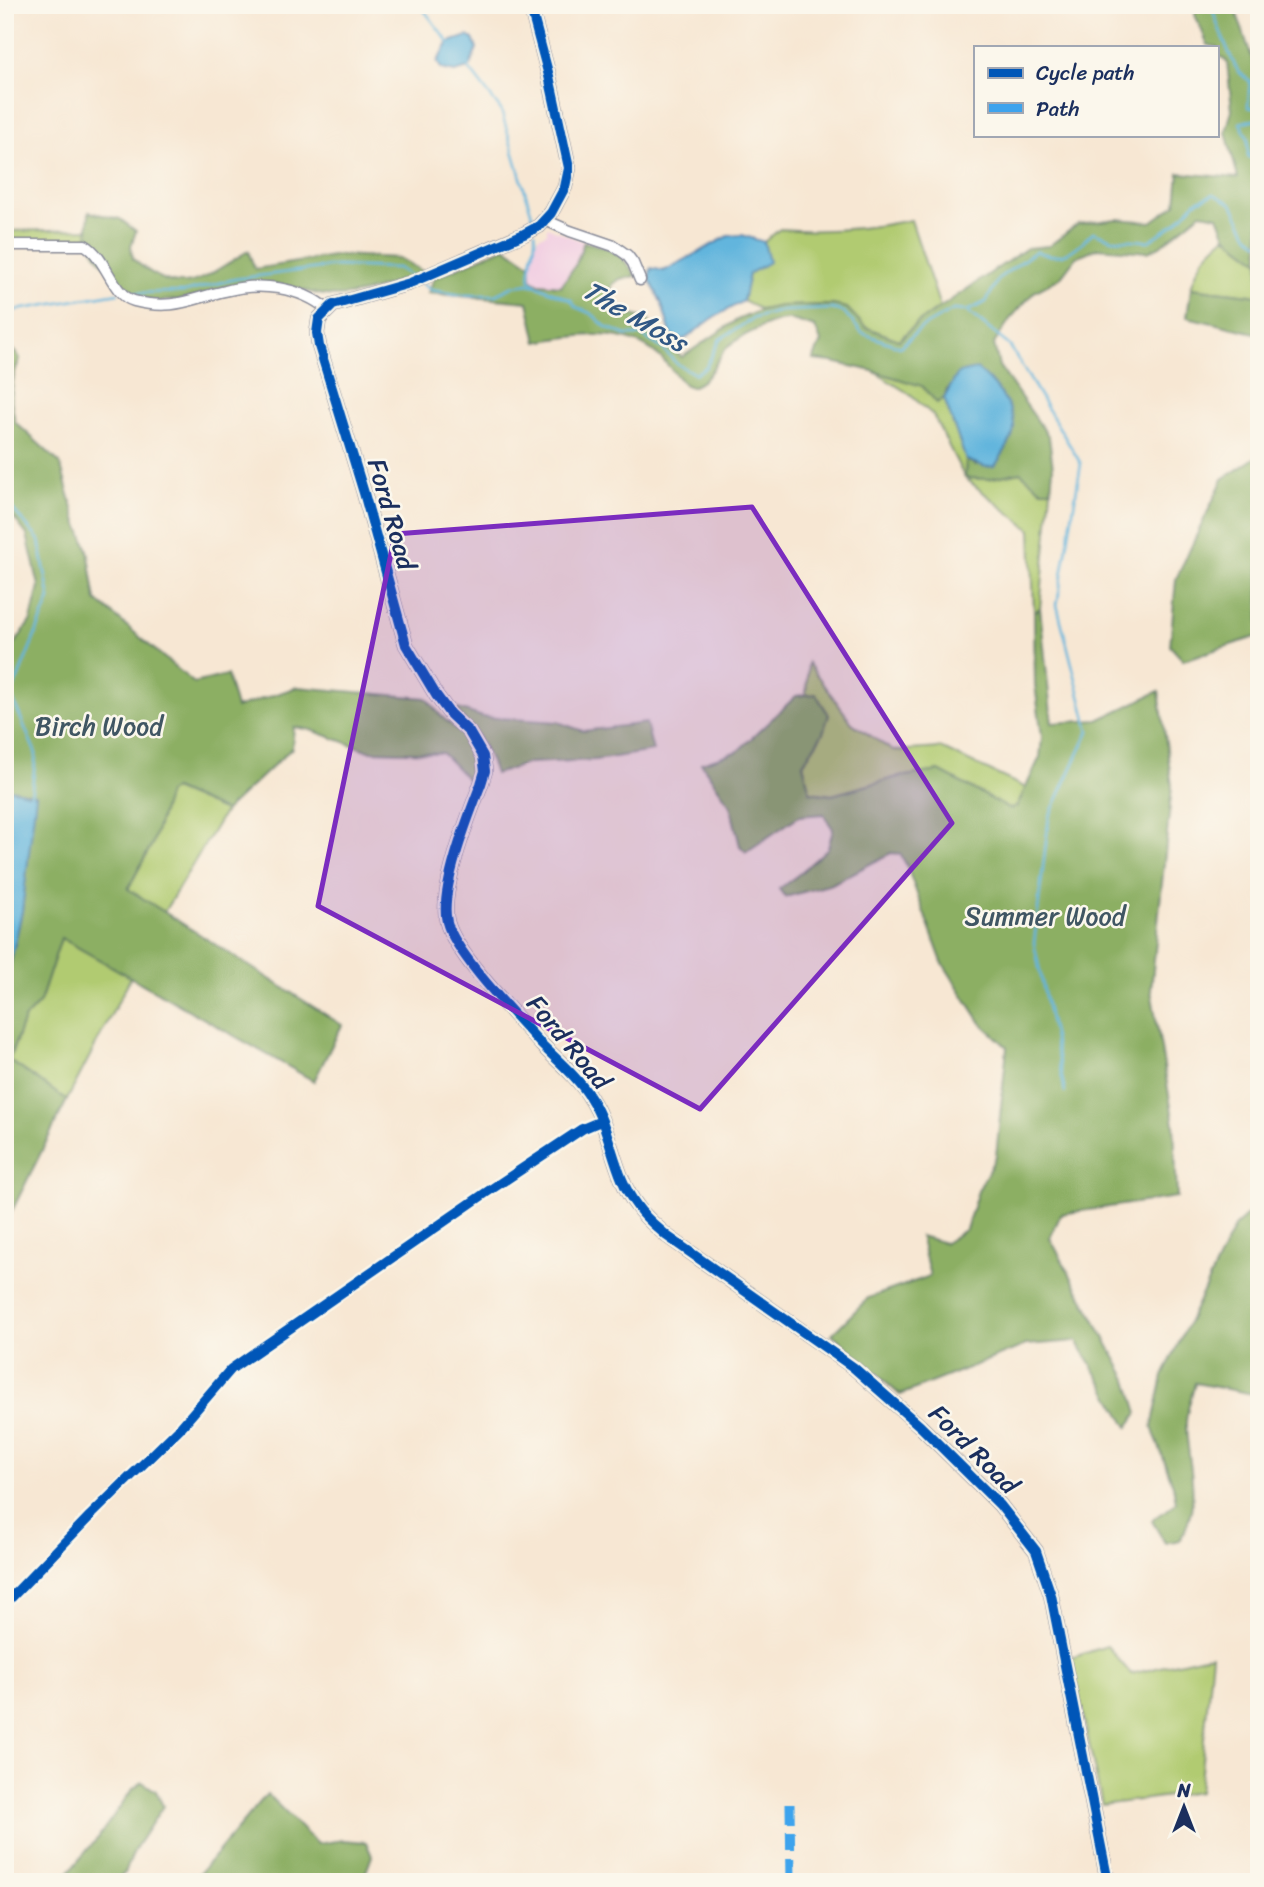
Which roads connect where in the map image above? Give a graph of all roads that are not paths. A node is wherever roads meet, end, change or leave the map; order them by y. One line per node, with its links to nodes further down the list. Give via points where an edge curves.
1 (530, 5): 2 (street, via 569,159 565,187)
2 (538, 226): 4 (street, via 614,246 627,255); 5 (street, via 428,276)
3 (5, 245): 5 (street, via 86,245 124,297 134,301 170,305 263,286 299,293)
4 (640, 280)
5 (328, 310): 6 (street, Ford Road, via 317,325 319,346 406,645 436,695 469,732 483,756 485,771 453,868 446,908 452,934 515,1015 586,1090 627,1190 646,1217 874,1384 1000,1505 1036,1551 1051,1595)
6 (1108, 1882)

